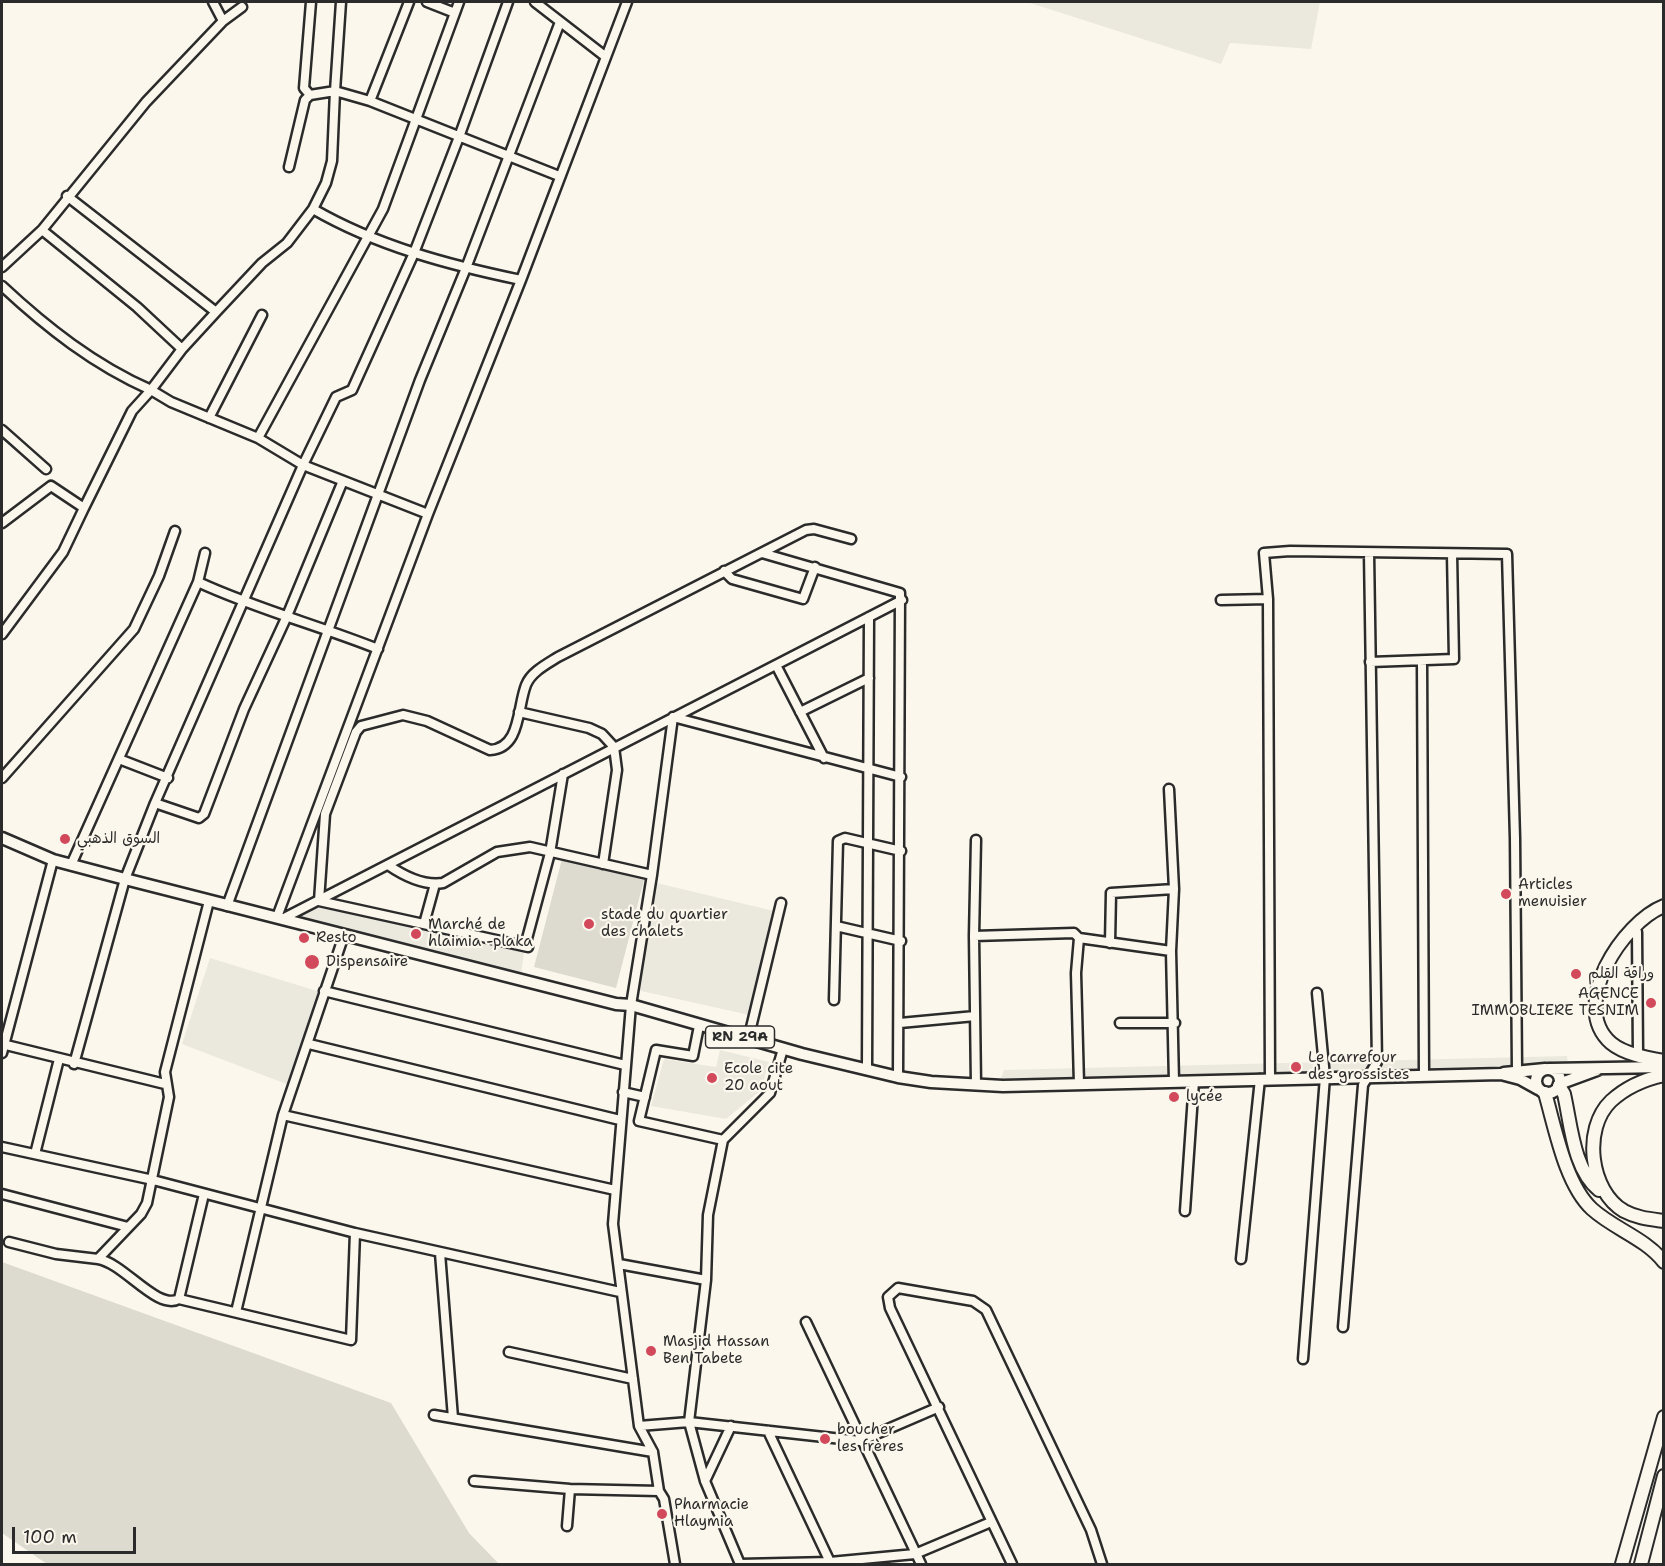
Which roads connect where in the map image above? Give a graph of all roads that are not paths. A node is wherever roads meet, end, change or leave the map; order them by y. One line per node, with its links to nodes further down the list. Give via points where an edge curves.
1 (213, 2): 12 (street)
2 (311, 2): 16 (street, via 304,88)
3 (341, 2): 15 (street)
4 (409, 2): 17 (street)
5 (427, 2): 11 (street)
6 (459, 2): 11 (street)
7 (508, 2): 19 (street)
8 (535, 2): 13 (street)
9 (627, 2): 14 (street)
10 (242, 7): 12 (street)
11 (455, 13): 18 (street)
12 (223, 21): 23 (street, via 146,102)
13 (560, 22): 14 (street); 20 (street)
14 (606, 57): 22 (street)
15 (335, 91): 16 (street); 17 (street); 24 (street, via 332,161)
16 (310, 95): 21 (street, via 305,100)
17 (370, 101): 18 (street)
18 (417, 119): 19 (street); 26 (street)
19 (459, 137): 20 (street); 27 (street)
20 (509, 156): 22 (street); 29 (street)
21 (289, 166)
22 (559, 176): 30 (street)
23 (67, 196): 25 (street); 32 (street)
24 (313, 209): 26 (street); 32 (street, via 286,243)
25 (42, 230): 28 (street); 34 (street)
26 (369, 235): 27 (street); 38 (street)
27 (414, 253): 29 (street); 39 (street, via 352,390 336,397)
28 (2, 267)
29 (466, 268): 30 (street); 42 (street, via 420,380)
30 (521, 280): 44 (street)
31 (2, 286): 35 (street, via 45,326 111,370)
32 (216, 312): 34 (street)
33 (262, 315): 36 (street)
34 (182, 349): 35 (street)
35 (151, 390): 36 (street); 43 (street, via 132,411)
36 (209, 418): 38 (street)
37 (2, 430): 40 (street)
38 (258, 438): 39 (street)
39 (303, 465): 41 (street); 58 (street)
40 (46, 469)
41 (342, 483): 42 (street); 59 (street)
42 (379, 497): 44 (street); 61 (street)
43 (84, 508): 45 (street, via 51,486); 62 (street, via 63,552)
44 (428, 514): 63 (street)
45 (2, 523)
46 (175, 531): 77 (street, via 135,628)
47 (850, 539): 49 (street, via 806,530)
48 (205, 553): 54 (street)
49 (762, 553): 52 (street); 53 (street)
50 (1369, 553): 51 (street); 55 (street, via 1264,553); 65 (street)
51 (1452, 554): 64 (street, via 1454,659); 132 (street, via 1507,554)
52 (815, 567): 53 (street, via 803,599 732,579); 56 (street, via 895,589)
53 (724, 571): 68 (street, via 538,670 526,684)
54 (198, 582): 58 (street); 73 (street)
55 (1268, 599): 57 (street); 139 (street)
56 (902, 600): 60 (street); 76 (street)
57 (1221, 600)
58 (241, 602): 59 (street); 78 (street)
59 (287, 616): 61 (street); 80 (street, via 244,709 204,814 192,817)
60 (869, 616): 66 (street); 67 (street)
61 (329, 630): 63 (street); 97 (street)
62 (2, 634)
63 (378, 649): 99 (street)
64 (1422, 661): 65 (street); 133 (street)
65 (1370, 662): 135 (street, via 1377,1062)
66 (776, 665): 69 (street); 70 (street)
67 (869, 678): 69 (street); 74 (street)
68 (519, 712): 71 (street, via 589,728 602,734); 95 (street, via 512,739 497,750 403,715 361,726 327,803)
69 (800, 712): 72 (street)
70 (673, 717): 71 (street); 72 (street); 90 (street)
71 (614, 747): 75 (street); 87 (street, via 617,770)
72 (824, 758): 74 (street)
73 (119, 759): 78 (street); 88 (street)
74 (869, 771): 76 (street); 83 (street)
75 (563, 774): 85 (street); 89 (street)
76 (901, 777): 84 (street)
77 (2, 778)
78 (168, 778): 80 (street)
79 (1169, 789): 93 (street)
80 (155, 803): 91 (street)
81 (2, 838): 86 (main road, RN 29A)
82 (976, 840): 105 (street)
83 (868, 845): 84 (street); 101 (street, via 844,838 838,841); 103 (street)
84 (901, 851): 107 (street)
85 (550, 853): 87 (street); 92 (street, via 530,847 497,852); 100 (street, via 526,947)
86 (53, 860): 88 (main road, RN 29A); 121 (street)
87 (603, 864): 90 (street)
88 (71, 865): 91 (main road, RN 29A)
89 (388, 865): 92 (street, via 413,879); 95 (street)
90 (652, 875): 113 (street)
91 (125, 879): 94 (main road, RN 29A); 126 (street)
92 (435, 884): 100 (street)
93 (1174, 889): 108 (street, via 1111,893); 109 (street)
94 (208, 901): 97 (main road, RN 29A); 142 (street)
95 (319, 901): 99 (street); 100 (street)
96 (781, 903): 119 (street)
97 (227, 906): 99 (main road, RN 29A)
98 (1664, 906): 123 (highway, via 1642,918 1616,948 1602,973 1596,995 1598,1018 1606,1036 1617,1047)
99 (281, 917): 104 (main road, RN 29A)
100 (424, 924)
101 (836, 926): 103 (street); 112 (street)
102 (1637, 932): 123 (street)
103 (867, 934): 107 (street); 131 (street)
104 (344, 935): 110 (street); 113 (main road, RN 29A)
105 (974, 936): 106 (street, via 1053,932 1074,933); 114 (street)
106 (1079, 938): 108 (street); 143 (street)
107 (901, 941): 115 (street)
108 (1110, 943): 109 (street)
109 (1171, 951): 117 (street)
110 (324, 991): 120 (street); 127 (street)
111 (1317, 993): 138 (street)
112 (834, 1000)
113 (631, 1005): 118 (main road, RN 29A); 127 (street)
114 (975, 1016): 115 (street); 144 (street)
115 (900, 1023): 137 (street)
116 (1120, 1023): 117 (street)
117 (1175, 1023): 141 (street)
118 (699, 1026): 119 (main road, RN 29A); 148 (street, via 693,1056 656,1050)
119 (748, 1040): 122 (main road, RN 29A)
120 (309, 1044): 149 (street); 150 (street)
121 (2, 1047): 124 (street)
122 (783, 1049): 131 (main road, RN 29A); 151 (street, via 770,1093)
123 (1638, 1055): 125 (highway)
124 (59, 1059): 126 (street); 153 (street)
125 (1664, 1061)
126 (74, 1064): 142 (street)
127 (625, 1065): 147 (street)
128 (1606, 1067): 129 (main road); 130 (main road); 145 (main road)
129 (1664, 1067)
130 (1548, 1069): 132 (main road); 145 (main road, via 1557,1074); 146 (main road, via 1537,1077)
131 (867, 1070): 137 (main road, RN 29A)
132 (1517, 1070): 134 (main road)
133 (1424, 1074): 134 (main road, RN 29A); 135 (main road, RN 29A)
134 (1501, 1074): 146 (main road, via 1520,1078)
135 (1370, 1075): 138 (main road, RN 29A); 175 (street, via 1363,1085)
136 (1664, 1075): 158 (highway, via 1632,1086 1610,1102 1599,1118 1594,1161 1598,1181)
137 (898, 1077): 144 (main road, RN 29A)
138 (1325, 1077): 139 (main road, RN 29A); 177 (street)
139 (1265, 1079): 140 (main road, RN 29A); 167 (street)
140 (1194, 1081): 141 (main road, RN 29A); 160 (street)
141 (1174, 1082): 143 (main road, RN 29A)
142 (165, 1084): 154 (street, via 169,1097)
143 (1079, 1084): 144 (main road, RN 29A)
144 (976, 1085)
145 (1559, 1085): 146 (main road, via 1553,1092); 158 (highway, via 1580,1162 1591,1182)
146 (1542, 1091): 168 (highway, via 1582,1197 1592,1209 1640,1240)
147 (623, 1092): 148 (street); 150 (street)
148 (645, 1097): 151 (street, via 639,1121)
149 (283, 1115): 155 (street); 159 (street)
150 (620, 1120): 155 (street)
151 (723, 1140): 170 (street, via 708,1215)
152 (2, 1147): 153 (street)
153 (35, 1154): 154 (street)
154 (153, 1180): 157 (street); 162 (street, via 141,1214)
155 (615, 1190): 169 (street, via 613,1224)
156 (2, 1194): 162 (street)
157 (204, 1194): 159 (street); 172 (street)
158 (1607, 1196): 161 (highway, via 1622,1210 1640,1218)
159 (259, 1206): 163 (street); 173 (street)
160 (1185, 1211)
161 (1664, 1221)
162 (128, 1227): 166 (street)
163 (355, 1233): 165 (street); 173 (street, via 351,1340)
164 (9, 1242): 166 (street, via 56,1254)
165 (440, 1252): 171 (street); 182 (street)
166 (99, 1259): 172 (street, via 114,1263 166,1301)
167 (1241, 1259)
168 (1664, 1262)
169 (619, 1264): 170 (street); 171 (street)
170 (706, 1280): 183 (street)
171 (620, 1292): 178 (street)
172 (179, 1299): 173 (street)
173 (236, 1312)
174 (806, 1322): 187 (street)
175 (1344, 1327)
176 (508, 1352): 178 (street)
177 (1303, 1359)
178 (633, 1378): 184 (street)
179 (939, 1407): 187 (street); 194 (street); 201 (street, via 890,1308 888,1297 897,1288 973,1301 986,1310 1091,1530)
180 (434, 1415): 182 (street)
181 (1664, 1417): 202 (highway)
182 (453, 1418): 188 (street)
183 (689, 1422): 184 (street); 185 (street); 191 (street)
184 (639, 1426): 188 (street)
185 (731, 1426): 186 (street); 191 (street)
186 (768, 1431): 187 (street); 197 (street)
187 (860, 1441): 196 (street)
188 (653, 1452): 193 (street)
189 (1664, 1476): 203 (highway)
190 (474, 1481): 192 (street)
191 (705, 1481): 197 (street, via 740,1564)
192 (570, 1489): 193 (street); 195 (street)
193 (659, 1491): 198 (street, via 664,1498)
194 (991, 1522): 196 (street); 200 (street)
195 (567, 1526)
196 (915, 1554): 197 (street); 199 (street)
197 (830, 1562)
198 (675, 1564)
199 (921, 1564)
200 (1012, 1564)
201 (1102, 1564)
202 (1622, 1564)
203 (1641, 1564)

